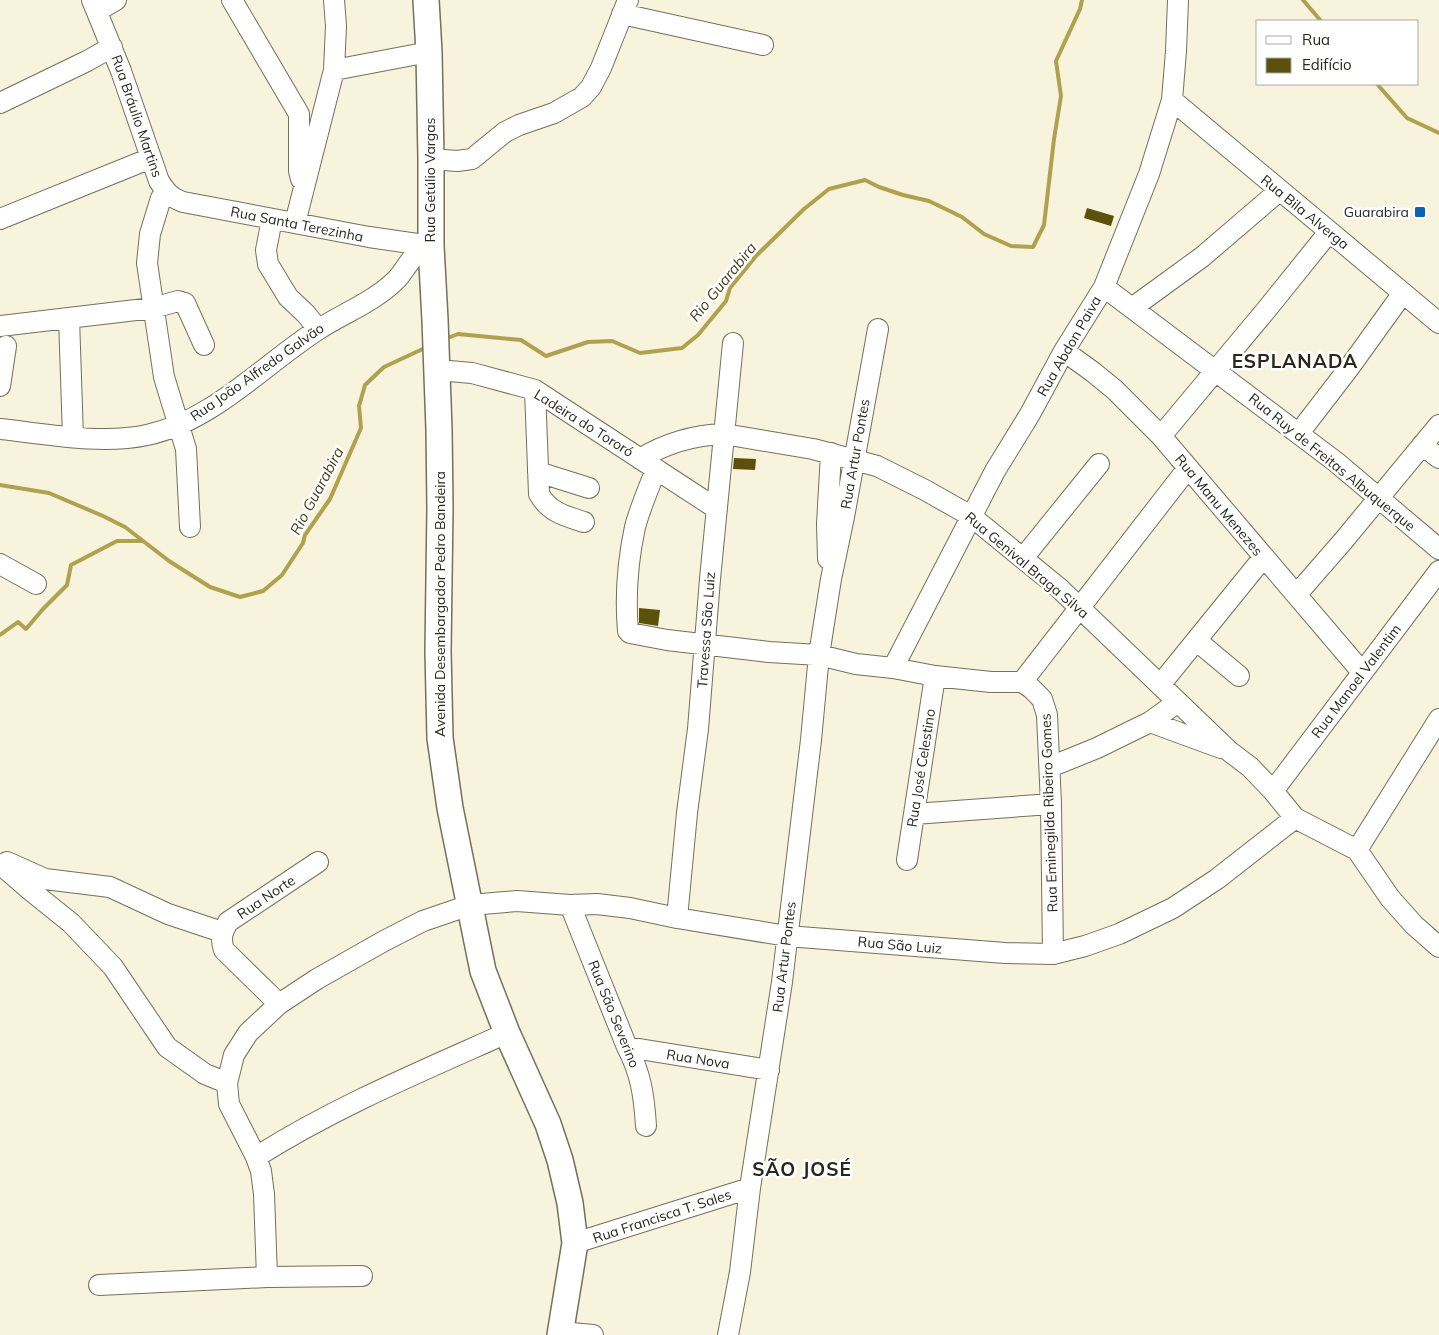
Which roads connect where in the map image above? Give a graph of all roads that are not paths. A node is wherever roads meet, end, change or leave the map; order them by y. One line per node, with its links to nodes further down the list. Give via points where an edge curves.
1 (116, 0): 6 (street)
2 (232, 0): 16 (street, via 299,114 299,171)
3 (334, 0): 11 (street)
4 (426, 0): 10 (main road, Rua Getúlio Vargas)
5 (1178, 0): 12 (street, Rua Abdon Paiva)
6 (94, 5): 9 (street, Rua Bráulio Martins)
7 (625, 7): 8 (street); 15 (street, via 601,68 582,97 554,113 505,132 472,158 457,161)
8 (763, 45)
9 (112, 47): 13 (street); 14 (street, Rua Bráulio Martins)
10 (429, 52): 11 (street); 15 (main road, Rua Getúlio Vargas)
11 (334, 70): 16 (street)
12 (1172, 100): 17 (street, Rua Bila Alverga); 24 (street, Rua Abdon Paiva, via 1149,174)
13 (0, 103)
14 (151, 158): 18 (street, Rua Bráulio Martins); 19 (street)
15 (431, 159): 23 (main road, Rua Getúlio Vargas)
16 (303, 191): 21 (street)
17 (1279, 191): 22 (street, Rua Bila Alverga); 27 (street, via 1202,257)
18 (166, 193): 20 (street, Rua Santa Terezinha, via 183,202); 26 (street, Rua Bráulio Martins, via 161,198 150,234 147,263)
19 (0, 219)
20 (272, 219): 21 (street, Rua Santa Terezinha); 32 (street, via 266,250 268,264 288,296)
21 (295, 223): 23 (street, Rua Santa Terezinha)
22 (1329, 232): 25 (street, Rua Bila Alverga); 38 (street)
23 (431, 246): 32 (street, Rua João Alfredo Galvão, via 414,257 396,280); 37 (main road, Rua Getúlio Vargas)
24 (1104, 287): 27 (street, Rua Ruy de Freitas Albuquerque); 36 (street, Rua Abdon Paiva)
25 (1403, 293): 29 (street, Rua Bila Alverga); 44 (street)
26 (153, 308): 28 (street); 34 (street, via 178,301 185,304); 42 (street, Rua Bráulio Martins, via 164,377)
27 (1132, 308): 38 (street, Rua Ruy de Freitas Albuquerque)
28 (69, 318): 30 (street); 47 (street)
29 (1439, 322)
30 (0, 326)
31 (878, 329): 51 (street, Rua Artur Pontes)
32 (318, 330): 42 (street, Rua João Alfredo Galvão)
33 (733, 342): 45 (street, Travessa São Luiz)
34 (204, 344)
35 (6, 346): 39 (street)
36 (1064, 351): 46 (street, Rua Manu Menezes, via 1115,390); 59 (street, Rua Abdon Paiva)
37 (436, 365): 40 (street, Ladeira do Tororó); 94 (main road, Avenida Desembargador Pedro Bandeira, via 440,738 450,808)
38 (1215, 371): 44 (street, Rua Ruy de Freitas Albuquerque); 46 (street)
39 (0, 386)
40 (535, 390): 52 (street, Ladeira do Tororó); 55 (street)
41 (1439, 425): 48 (street)
42 (179, 426): 47 (street, Rua João Alfredo Galvão, via 122,439); 61 (street, Rua Bráulio Martins, via 186,448)
43 (0, 429): 47 (street, Rua João Alfredo Galvão)
44 (1299, 433): 57 (street, Rua Ruy de Freitas Albuquerque)
45 (724, 434): 49 (street, Rua Genival Braga Silva); 52 (street, Rua Genival Braga Silva, via 672,443 654,451); 58 (street, Travessa São Luiz)
46 (1161, 436): 54 (street, Rua Manu Menezes)
47 (72, 437)
48 (1422, 445): 50 (street); 57 (street)
49 (832, 453): 51 (street, Rua Genival Braga Silva); 67 (street, Rua Artur Pontes, via 826,524)
50 (1439, 458)
51 (854, 459): 59 (street, Rua Genival Braga Silva, via 876,466); 67 (street, Rua Artur Pontes)
52 (648, 464): 58 (street, Ladeira do Tororó); 72 (street, via 628,576 628,630 630,634)
53 (1099, 464): 63 (street)
54 (1188, 468): 64 (street, Rua Manu Menezes); 70 (street)
55 (538, 472): 56 (street); 60 (street, via 539,494 546,505 554,512)
56 (589, 488)
57 (1378, 497): 62 (street, Rua Ruy de Freitas Albuquerque); 69 (street)
58 (717, 509): 72 (street, Travessa São Luiz)
59 (971, 516): 63 (street, Rua Genival Braga Silva); 74 (street, Rua Abdon Paiva)
60 (584, 522)
61 (190, 527)
62 (1439, 549)
63 (1023, 558): 70 (street, Rua Genival Braga Silva)
64 (1264, 558): 69 (street, Rua Manu Menezes); 71 (street)
65 (0, 564): 68 (street)
66 (1439, 571): 75 (street, Rua Manoel Valentim)
67 (831, 579): 73 (street, Rua Artur Pontes)
68 (36, 584)
69 (1297, 594): 75 (street, Rua Manu Menezes)
70 (1081, 608): 78 (street); 79 (street, Rua Genival Braga Silva)
71 (1197, 642): 77 (street); 79 (street)
72 (706, 644): 73 (street); 96 (street, Travessa São Luiz)
73 (819, 654): 74 (street, via 856,664); 98 (street, Rua Artur Pontes)
74 (893, 668): 76 (street)
75 (1362, 672): 85 (street, Rua Manoel Valentim)
76 (935, 676): 78 (street); 87 (street, Rua José Celestino)
77 (1240, 676)
78 (1022, 682): 84 (street, Rua Eminegilda Ribeiro Gomes, via 1037,693 1046,709)
79 (1160, 685): 80 (street, Rua Genival Braga Silva)
80 (1178, 702): 82 (street); 83 (street, Rua Genival Braga Silva)
81 (1439, 719): 89 (street)
82 (1150, 722): 83 (street, Rua Genival Braga Silva); 84 (street)
83 (1230, 751): 85 (street, Rua Genival Braga Silva)
84 (1050, 767): 86 (street, Rua Eminegilda Ribeiro Gomes)
85 (1273, 791): 88 (street, Rua Genival Braga Silva)
86 (1052, 804): 87 (street); 100 (street, Rua Eminegilda Ribeiro Gomes)
87 (914, 814): 91 (street, Rua José Celestino)
88 (1295, 818): 89 (street, Rua Genival Braga Silva); 100 (street, Rua São Luiz, via 1217,879 1172,908 1119,934)
89 (1357, 850): 99 (street, via 1390,898)
90 (0, 858): 97 (street, via 45,879 110,887 168,914)
91 (908, 860)
92 (318, 862): 97 (street, Rua Norte, via 228,922)
93 (0, 864): 105 (street, via 72,923 113,967 167,1047 205,1074)
94 (470, 905): 95 (street, Rua São Luiz, via 517,901); 101 (street, Rua São Luiz, via 423,921 384,941); 102 (main road, Avenida Desembargador Pedro Bandeira, via 483,971)
95 (570, 905): 96 (street, Rua São Luiz, via 630,908); 103 (street, Rua São Severino)
96 (677, 918): 98 (street, Rua São Luiz)
97 (222, 932): 101 (street, via 224,950)
98 (787, 936): 100 (street, Rua São Luiz, via 940,949); 104 (street, Rua Artur Pontes)
99 (1439, 947)
100 (1053, 954)
101 (279, 1004): 105 (street, Rua São Luiz, via 248,1032 234,1055)
102 (507, 1033): 107 (street, via 336,1111 294,1132); 109 (main road, Avenida Desembargador Pedro Bandeira, via 548,1124 560,1160 570,1203)
103 (627, 1047): 104 (street, Rua Nova); 106 (street, Rua São Severino, via 635,1061 644,1094)
104 (769, 1070): 108 (street, Rua Artur Pontes)
105 (227, 1083): 107 (street, via 230,1104)
106 (646, 1126)
107 (256, 1157): 111 (street, via 264,1194)
108 (750, 1188): 109 (street, Rua Francisca T. Sales); 115 (street, Rua Artur Pontes, via 740,1272)
109 (574, 1243): 113 (main road, Avenida Desembargador Pedro Bandeira)
110 (362, 1276): 111 (street)
111 (267, 1277): 112 (street)
112 (99, 1284)
113 (560, 1334): 114 (street)
114 (593, 1335)
115 (728, 1335)

